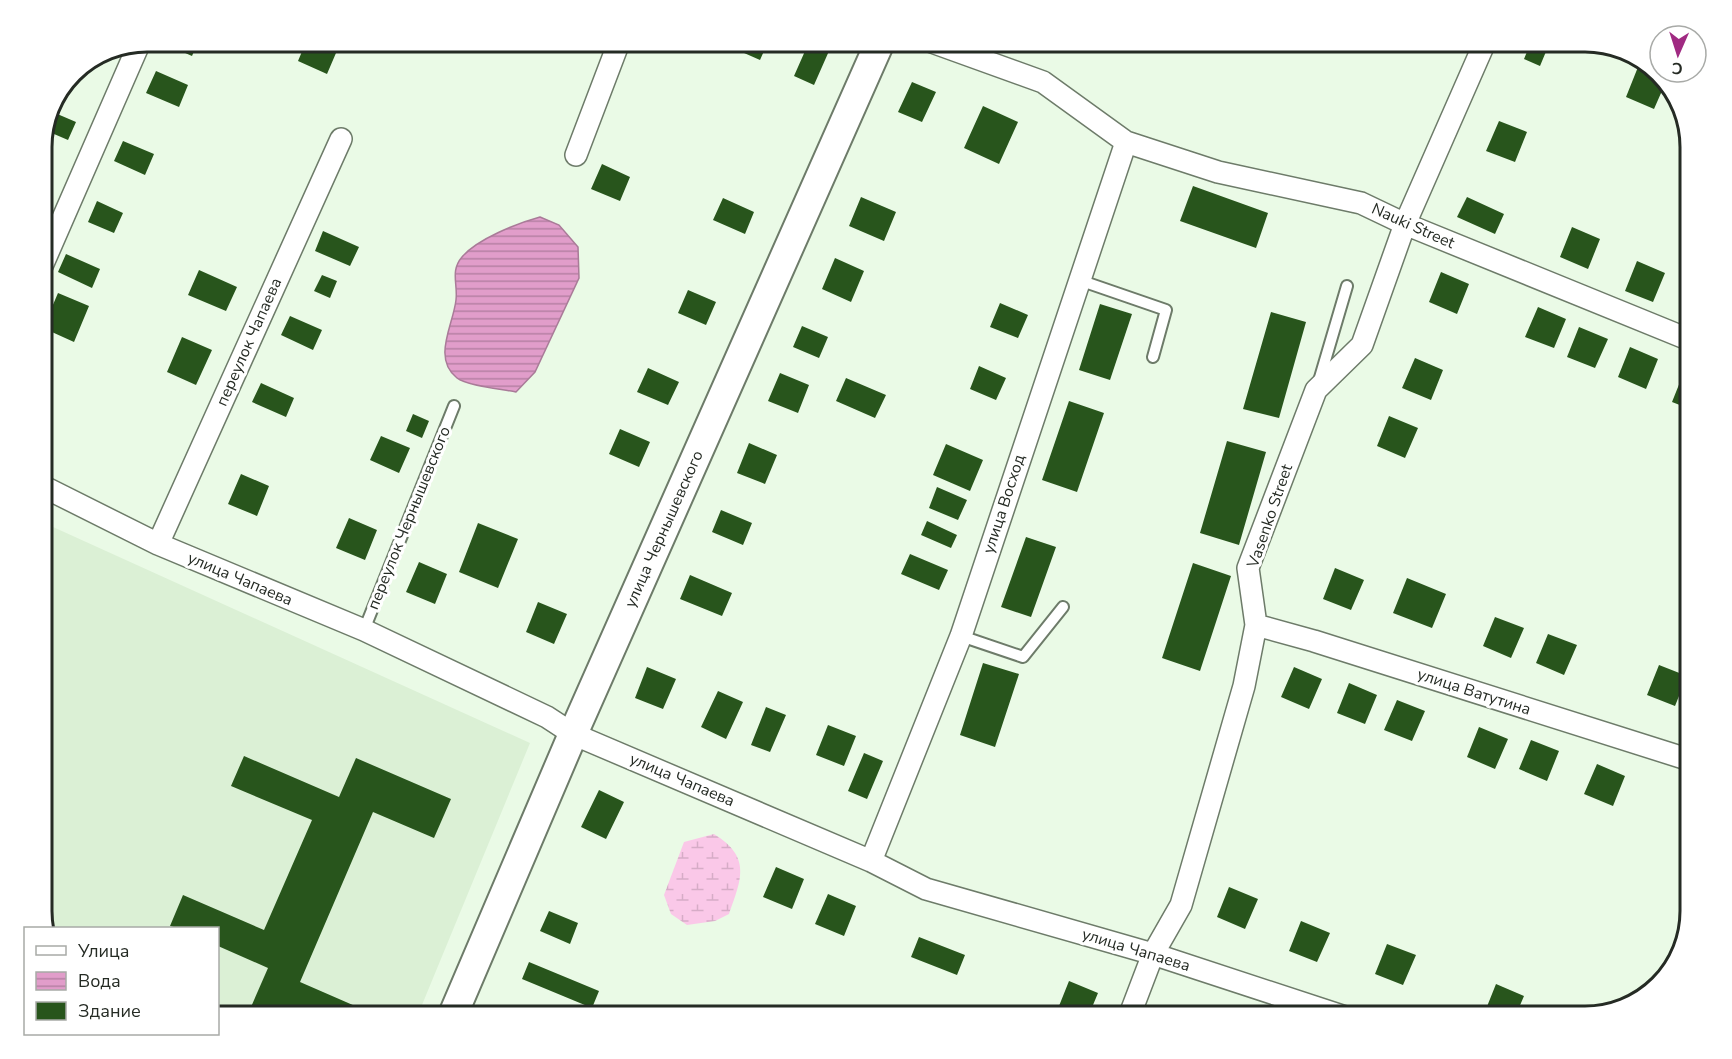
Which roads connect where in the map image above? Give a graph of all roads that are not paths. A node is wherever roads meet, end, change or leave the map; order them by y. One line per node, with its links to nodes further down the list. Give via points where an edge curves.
1 (615, 52): 8 (street)
2 (876, 52): 23 (street, улица Чернышевского)
3 (960, 52): 7 (street, Nauki Street, via 1043,82)
4 (1481, 52): 9 (street, Vasenko Street)
5 (135, 53): 10 (street)
6 (341, 139): 18 (street, переулок Чапаева)
7 (1126, 142): 9 (street, Nauki Street, via 1218,172 1361,203); 11 (street, улица Восход)
8 (576, 155)
9 (1405, 224): 13 (street, Nauki Street); 15 (street, Vasenko Street, via 1362,345)
10 (53, 241)
11 (1078, 280): 14 (lane, via 1166,310); 22 (street, улица Восход)
12 (1347, 286): 15 (lane)
13 (1679, 336)
14 (1153, 357)
15 (1316, 390): 20 (street, Vasenko Street, via 1248,568)
16 (454, 406): 21 (lane, переулок Чернышевского)
17 (53, 492): 18 (street, улица Чапаева)
18 (158, 544): 21 (street, улица Чапаева)
19 (1063, 607): 22 (lane, via 1023,657)
20 (1256, 625): 24 (street, улица Ватутина); 26 (street, Vasenko Street, via 1244,686 1180,905)
21 (364, 630): 23 (street, улица Чапаева, via 547,717)
22 (961, 636): 25 (street, улица Восход)
23 (573, 734): 25 (street, улица Чапаева); 27 (street, улица Чернышевского)
24 (1680, 757)
25 (871, 861): 26 (street, улица Чапаева, via 926,890)
26 (1152, 954): 28 (street, Vasenko Street); 29 (street, улица Чапаева)
27 (457, 1006)
28 (1133, 1006)
29 (1311, 1006)

